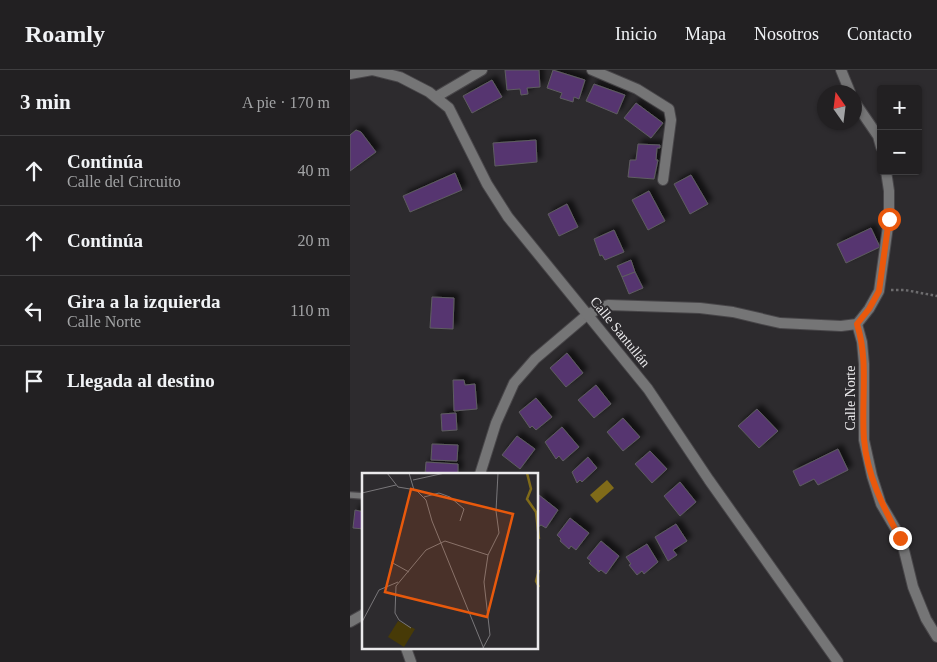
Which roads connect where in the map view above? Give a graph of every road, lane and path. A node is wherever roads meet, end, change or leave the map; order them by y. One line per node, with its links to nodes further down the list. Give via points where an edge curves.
1 (372, 70): 5 (street, Calle Santullán); 7 (street, Calle Santullán, via 400,77)
2 (482, 70): 7 (street)
3 (592, 70): 11 (street, via 637,88 669,110 671,120)
4 (841, 70): 6 (street)
5 (350, 74)
6 (847, 85)
7 (436, 97): 14 (street, Calle Santullán, via 453,114 487,184 508,217)
8 (862, 113): 9 (street)
9 (877, 135)
10 (887, 175): 12 (street, via 889,219)
11 (663, 180)
12 (879, 291): 13 (path, via 905,290); 15 (street)
13 (937, 296)
14 (588, 314): 15 (street, via 608,305 634,304 733,312 780,323); 16 (street, via 535,359 514,383 496,423); 22 (street, Calle Santullán, via 648,389)
15 (857, 324): 19 (street, Calle Norte, via 864,364 864,440 872,476 881,504 900,538 920,603)
16 (480, 473)
17 (362, 615): 18 (street)
18 (350, 622)
19 (937, 637)
20 (407, 650): 21 (street)
21 (411, 662)
22 (838, 662)

